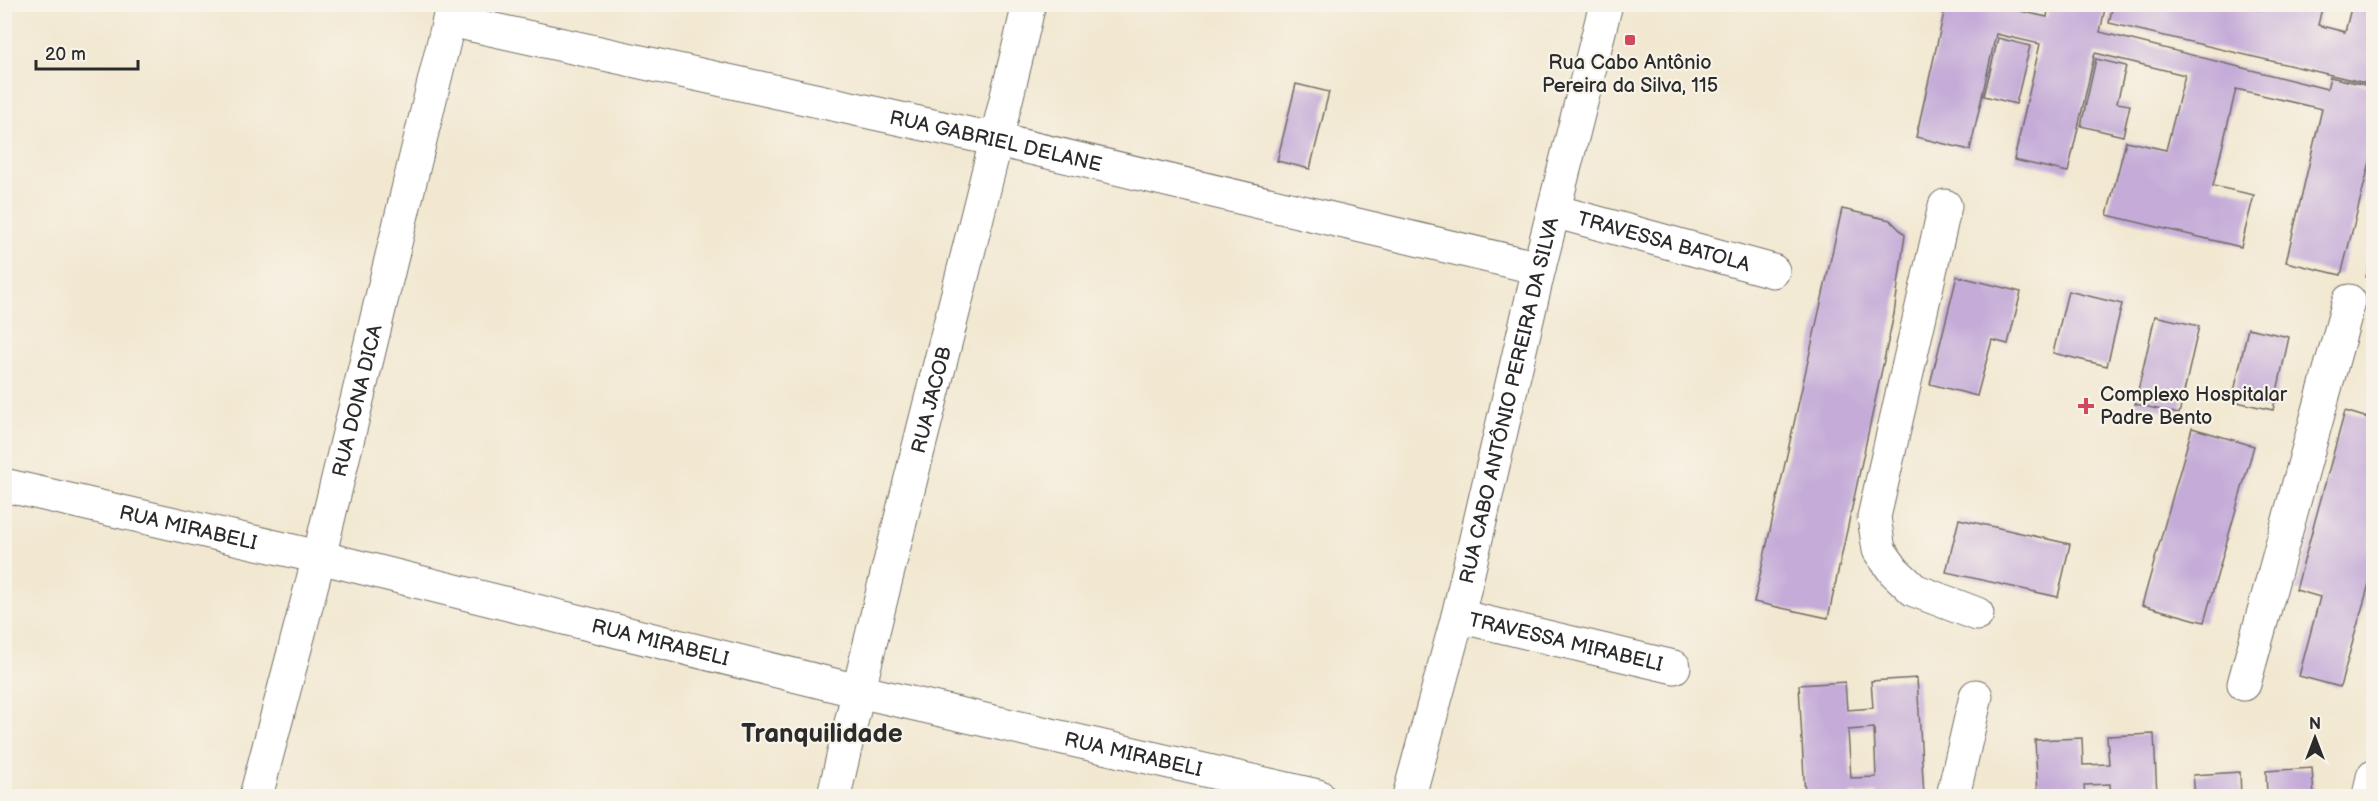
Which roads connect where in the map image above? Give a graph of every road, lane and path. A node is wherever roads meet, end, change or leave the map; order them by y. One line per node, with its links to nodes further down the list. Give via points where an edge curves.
1 (1029, 4): 4 (street, RUA JACOB)
2 (1606, 4): 6 (street, RUA CABO ANTÔNIO PEREIRA DA SILVA)
3 (451, 12): 4 (street, RUA GABRIEL DELANE); 11 (street, RUA DONA DICA)
4 (997, 140): 7 (street, RUA GABRIEL DELANE); 16 (street, RUA JACOB)
5 (1945, 206): 12 (street, via 1874,517 1879,550 1914,590)
6 (1554, 211): 7 (street, RUA CABO ANTÔNIO PEREIRA DA SILVA); 8 (street, TRAVESSA BATOLA)
7 (1539, 268): 13 (street, RUA CABO ANTÔNIO PEREIRA DA SILVA)
8 (1773, 272)
9 (2349, 301): 15 (street)
10 (4, 485): 11 (street, RUA MIRABELI)
11 (319, 557): 16 (street, RUA MIRABELI); 19 (street, RUA DONA DICA)
12 (1977, 614)
13 (1458, 616): 14 (street, TRAVESSA MIRABELI); 22 (street, RUA CABO ANTÔNIO PEREIRA DA SILVA)
14 (1674, 667)
15 (2244, 684)
16 (858, 691): 20 (street, RUA JACOB); 21 (street, RUA MIRABELI)
17 (1976, 696): 23 (street)
18 (2373, 777): 24 (street)
19 (256, 796)
20 (834, 796)
21 (1318, 796)
22 (1408, 796)
23 (1953, 796)
24 (2369, 796)

